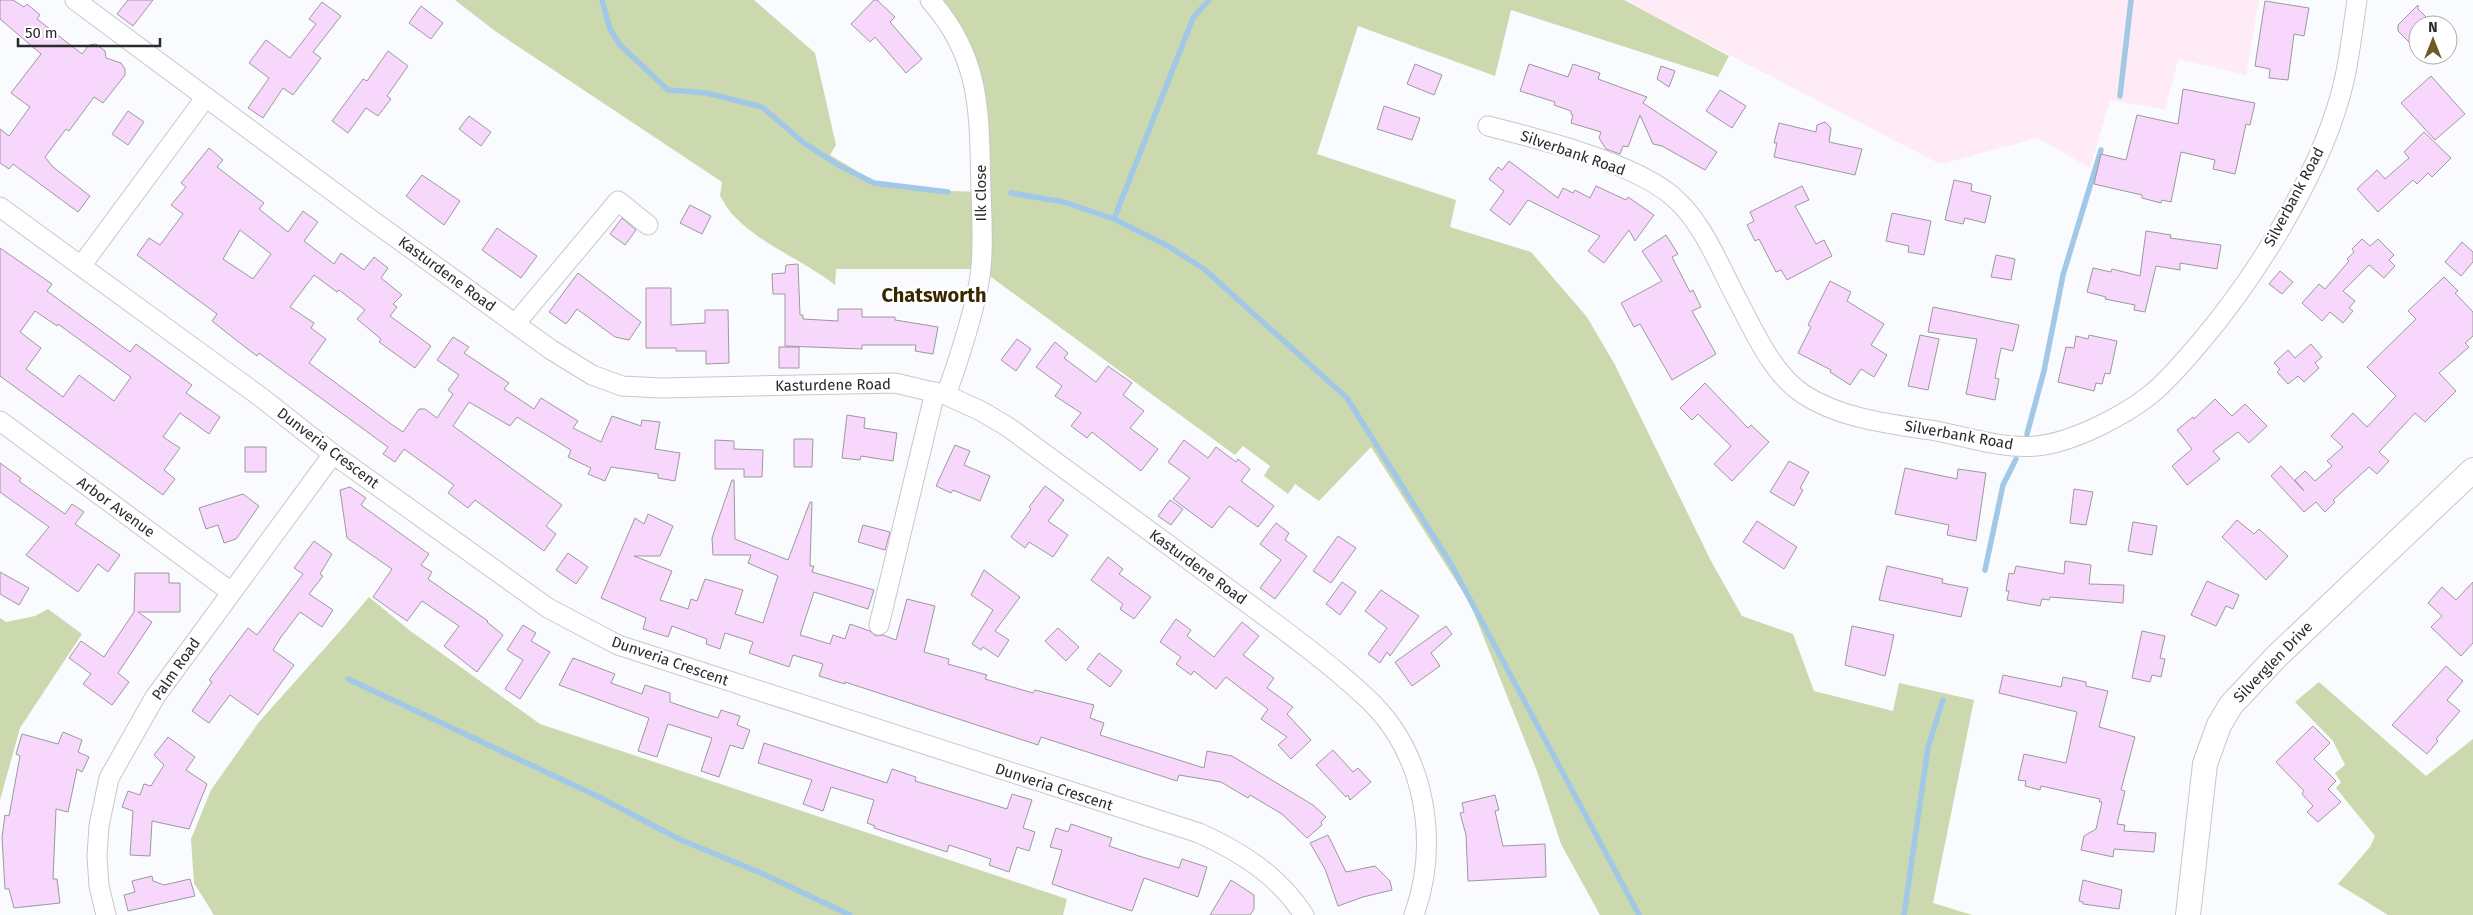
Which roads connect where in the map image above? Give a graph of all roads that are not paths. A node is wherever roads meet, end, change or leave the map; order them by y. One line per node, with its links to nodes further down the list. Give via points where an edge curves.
1 (76, 0): 4 (street, Kasturdene Road)
2 (930, 0): 10 (street, Ilk Close, via 947,19 963,47 975,86 981,127 979,280 971,316)
3 (2357, 0): 5 (street, Silverbank Road, via 2344,83 2312,170 2280,228 2225,312 2176,371 2152,394 2105,423 2037,446 2007,445 1865,420 1802,393 1778,369 1762,346 1710,247 1691,216 1671,194 1614,164)
4 (206, 98): 8 (street); 9 (street, Kasturdene Road)
5 (1488, 126)
6 (0, 207): 8 (street, Dunveria Crescent)
7 (648, 224): 9 (street, via 618,202)
8 (81, 266): 12 (street, Dunveria Crescent)
9 (515, 324): 10 (street, Kasturdene Road, via 592,375 622,386 702,389 895,383)
10 (940, 393): 15 (street, Ilk Close); 18 (street, Kasturdene Road, via 1008,427 1298,640 1362,693 1391,726 1409,757 1424,806 1428,849 1422,894)
11 (0, 421): 14 (street, Arbor Avenue)
12 (333, 454): 14 (street, Palm Road); 17 (street, Dunveria Crescent, via 548,608 618,645 1199,833 1233,849 1269,873 1294,899)
13 (2473, 470): 19 (street, Silverglen Drive, via 2290,643 2231,705 2219,725 2205,764)
14 (231, 592): 16 (street, Palm Road, via 155,697 109,778 100,818 97,856 99,886)
15 (879, 625)
16 (106, 915)
17 (1304, 915)
18 (1414, 915)
19 (2188, 915)

